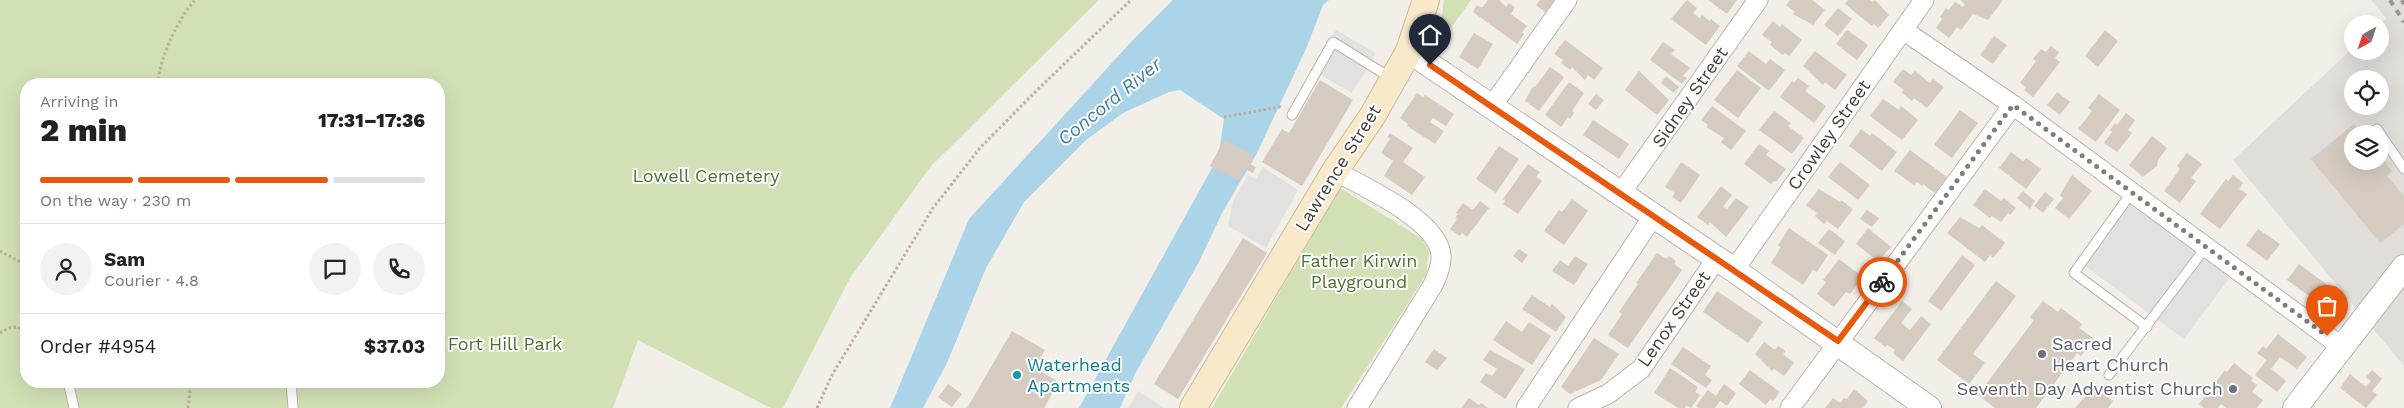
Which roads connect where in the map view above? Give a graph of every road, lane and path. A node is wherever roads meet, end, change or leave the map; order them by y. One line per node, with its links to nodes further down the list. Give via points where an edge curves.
1 (195, 0): 9 (path, via 176,29)
2 (1131, 0): 39 (path, via 980,148 934,208 832,375)
3 (1426, 0): 8 (main road, Lawrence Street)
4 (1568, 0): 12 (street)
5 (1758, 0): 20 (street, Sidney Street)
6 (1924, 0): 7 (street, Crowley Street)
7 (1903, 30): 11 (street); 25 (street, Crowley Street)
8 (1409, 51): 10 (main road, Lawrence Street); 12 (street)
9 (159, 78)
10 (1393, 79): 14 (lane, via 1333,42); 18 (main road, Lawrence Street)
11 (2013, 105): 19 (street); 30 (street)
12 (1492, 106): 20 (street)
13 (1280, 107): 15 (path)
14 (1292, 115)
15 (1224, 117)
16 (2389, 147): 17 (lane)
17 (2404, 169)
18 (1335, 171): 40 (main road, Lawrence Street); 41 (street, via 1412,215 1437,240 1441,255 1440,269 1433,285)
19 (2132, 192): 22 (street); 27 (lane, via 2074,273)
20 (1621, 193): 21 (street)
21 (1654, 215): 25 (street); 42 (street)
22 (2206, 247): 27 (lane); 31 (street)
23 (0, 251): 24 (path)
24 (20, 262)
25 (1725, 264): 30 (street); 43 (street, Lenox Street, via 1640,369 1608,394)
26 (2402, 274): 31 (street)
27 (2147, 327): 32 (lane)
28 (20, 329): 29 (path, via 9,328)
29 (0, 333)
30 (1838, 341): 44 (street); 45 (street)
31 (2342, 347): 46 (street)
32 (2109, 375)
33 (70, 388): 36 (lane)
34 (190, 388): 37 (path)
35 (292, 388): 38 (lane)
36 (74, 408)
37 (188, 408)
38 (293, 408)
39 (818, 408)
40 (1193, 408)
41 (1358, 408)
42 (1526, 408)
43 (1578, 408)
44 (1790, 408)
45 (1929, 408)
46 (2295, 408)

